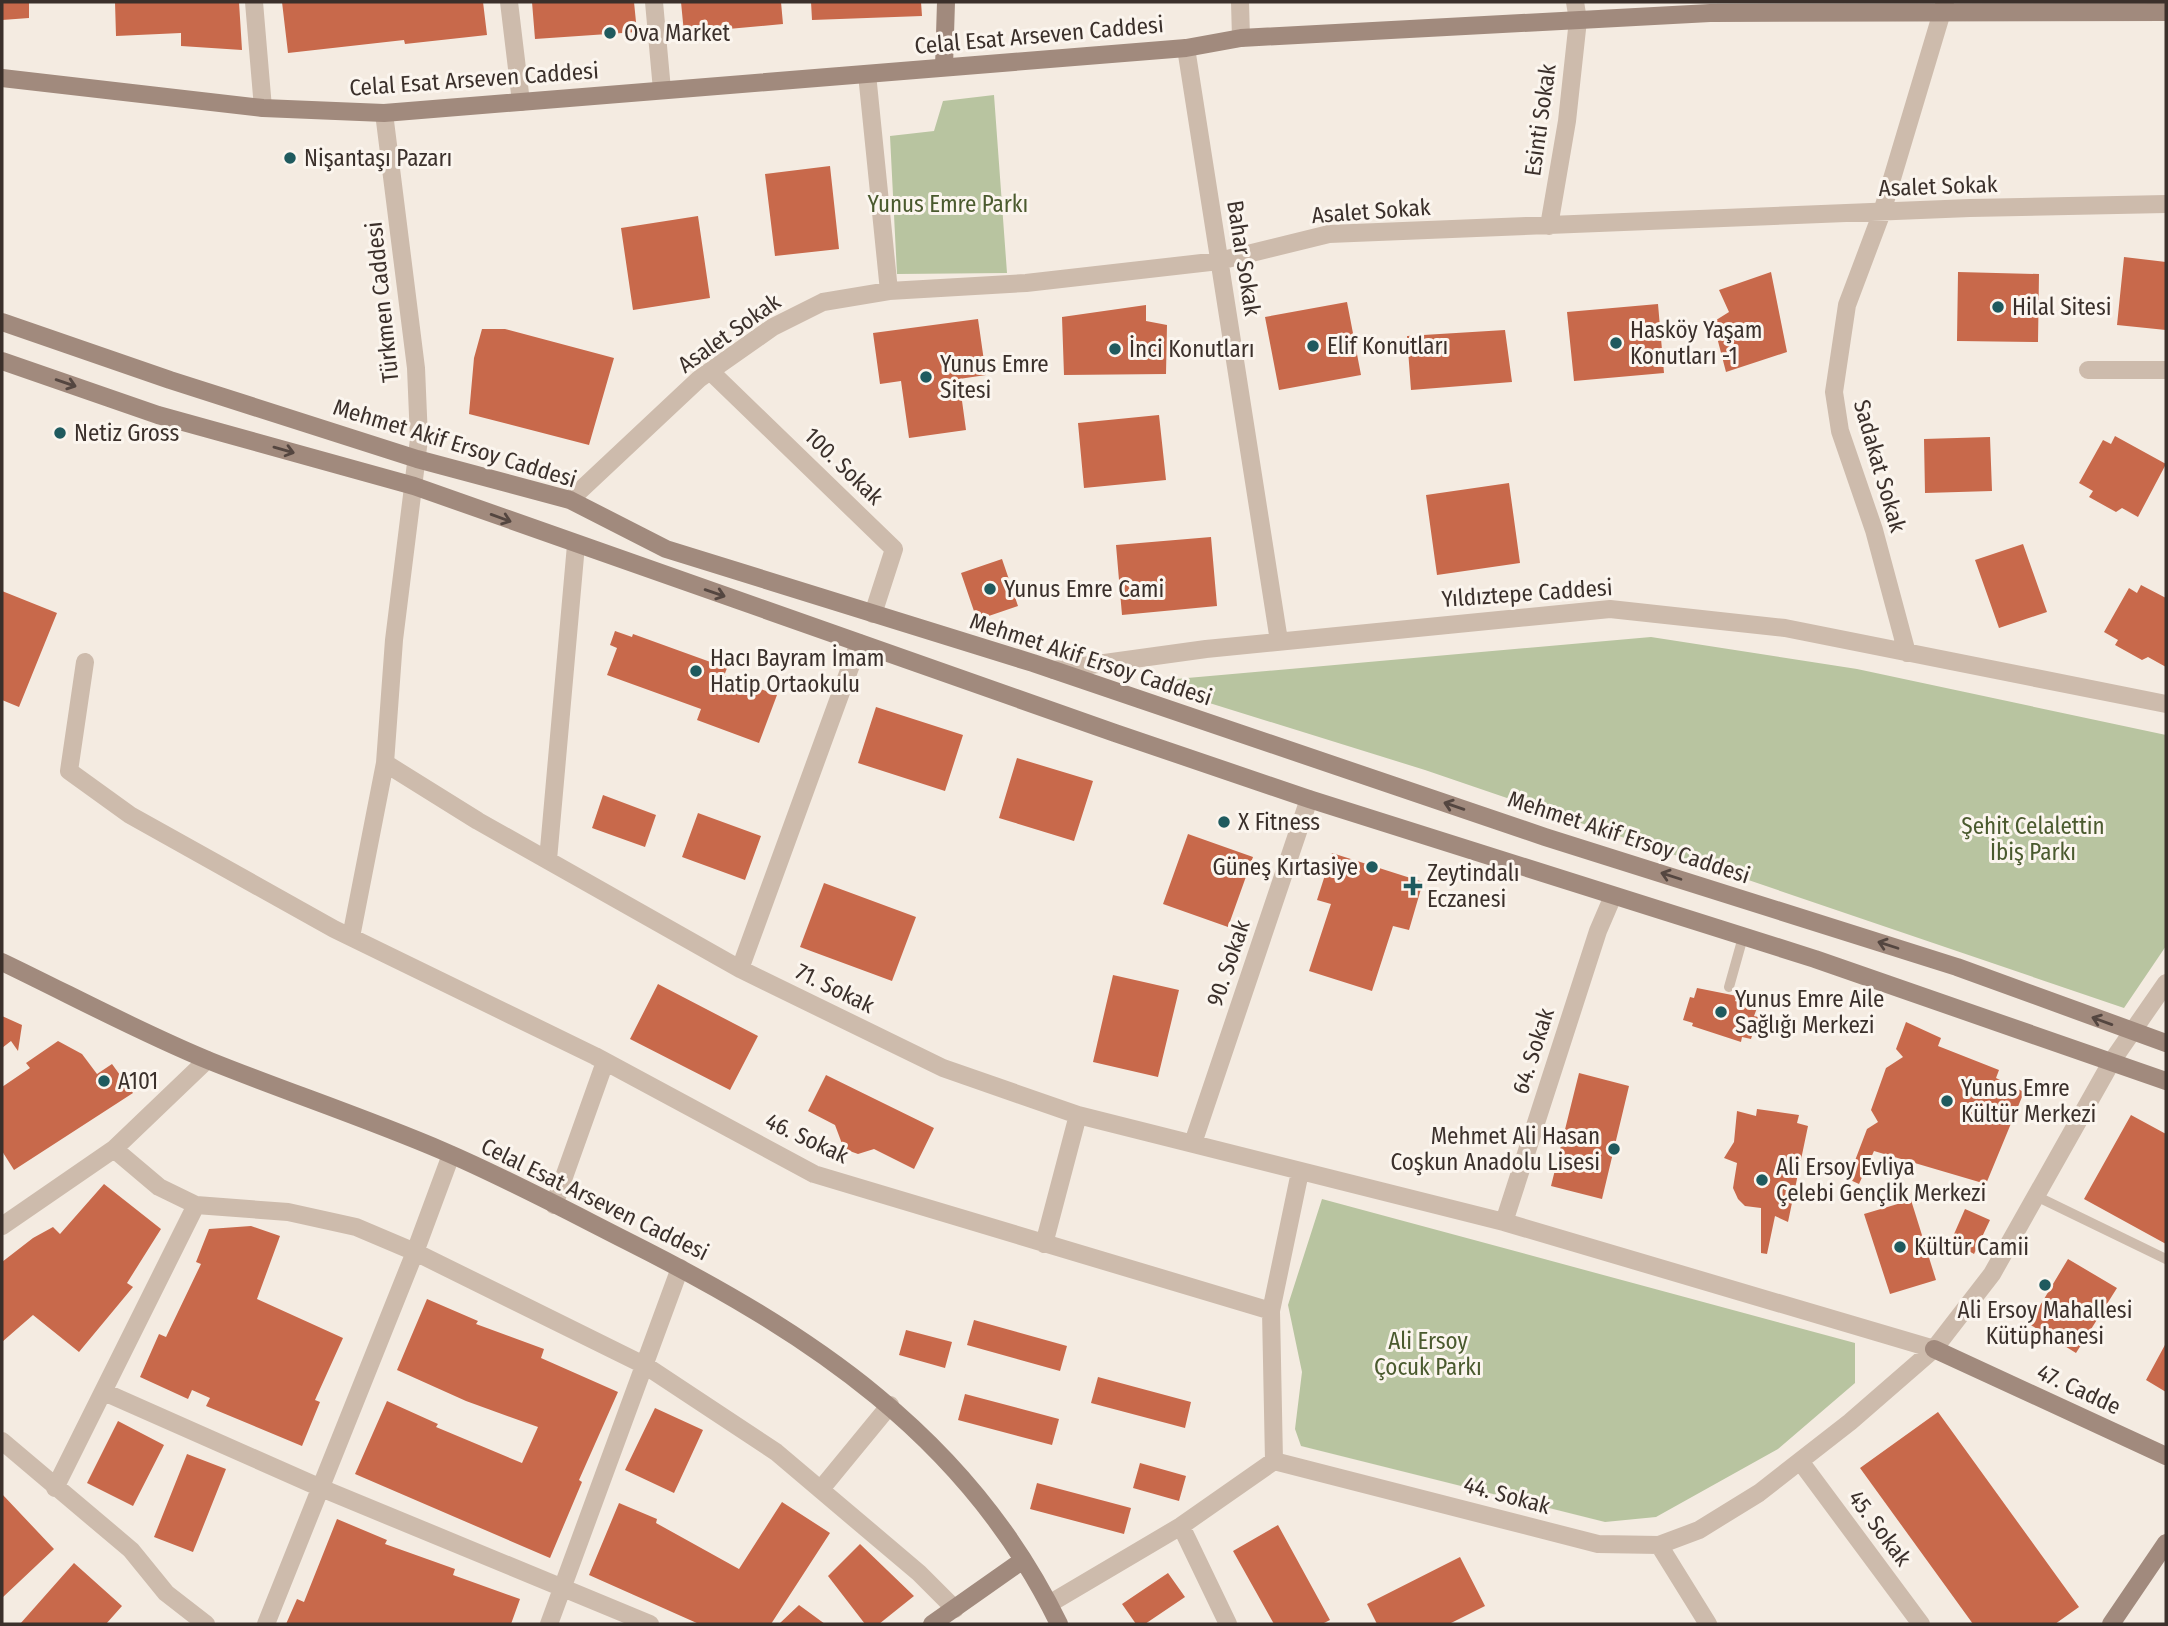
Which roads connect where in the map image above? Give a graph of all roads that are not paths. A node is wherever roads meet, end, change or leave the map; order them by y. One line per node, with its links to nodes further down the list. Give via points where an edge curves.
1 (254, 2): 17 (street)
2 (509, 2): 16 (street)
3 (654, 2): 15 (street)
4 (946, 2): 12 (main road)
5 (1240, 2): 10 (street)
6 (1709, 7): 7 (main road, Celal Esat Arseven Caddesi); 8 (main road, Celal Esat Arseven Caddesi)
7 (1944, 7): 9 (main road, Celal Esat Arseven Caddesi); 20 (street, Sadakat Sokak)
8 (1576, 11): 10 (main road, Celal Esat Arseven Caddesi); 21 (street, Esinti Sokak, via 1567,121)
9 (2166, 12)
10 (1241, 37): 11 (main road, Celal Esat Arseven Caddesi)
11 (1186, 48): 12 (main road, Celal Esat Arseven Caddesi); 22 (street, Bahar Sokak)
12 (944, 67): 13 (main road, Celal Esat Arseven Caddesi)
13 (867, 74): 15 (main road, Celal Esat Arseven Caddesi); 23 (street)
14 (2, 78): 17 (main road, Celal Esat Arseven Caddesi)
15 (662, 90): 16 (main road, Celal Esat Arseven Caddesi)
16 (521, 102): 18 (main road, Celal Esat Arseven Caddesi)
17 (263, 108): 18 (main road, Celal Esat Arseven Caddesi)
18 (384, 113): 29 (street, Türkmen Caddesi, via 416,368)
19 (2166, 204): 20 (street, Asalet Sokak)
20 (1882, 212): 21 (street, Asalet Sokak); 36 (street, Sadakat Sokak, via 1847,305 1834,392 1840,431 1874,530)
21 (1549, 226): 22 (street, Asalet Sokak, via 1329,234)
22 (1219, 261): 23 (street, Asalet Sokak, via 1026,283); 34 (street, Bahar Sokak)
23 (889, 291): 28 (street, Asalet Sokak, via 823,302 773,327)
24 (2, 322): 29 (main road, Mehmet Akif Ersoy Caddesi)
25 (2, 361): 30 (main road, one-way to 30, via 159,415)
26 (2088, 370): 27 (street)
27 (2166, 370)
28 (710, 371): 31 (street, Asalet Sokak); 33 (street, 100. Sokak, via 894,549)
29 (417, 459): 30 (street, Türkmen Caddesi); 31 (main road, Mehmet Akif Ersoy Caddesi)
30 (414, 486): 32 (main road, one-way to 32); 40 (street, Türkmen Caddesi, via 394,639)
31 (570, 500): 33 (main road, Mehmet Akif Ersoy Caddesi, via 666,549)
32 (576, 545): 35 (main road, one-way to 35); 42 (street)
33 (873, 614): 38 (main road, Mehmet Akif Ersoy Caddesi)
34 (1279, 641): 36 (street, Yıldıztepe Caddesi, via 1610,609 1785,628); 38 (street, Yıldıztepe Caddesi)
35 (859, 643): 41 (main road); 47 (street)
36 (1907, 653): 39 (street, Yıldıztepe Caddesi)
37 (85, 662): 44 (street, 46. Sokak, via 69,771 130,815)
38 (1054, 670): 50 (main road, Mehmet Akif Ersoy Caddesi, one-way to 38, via 1957,967 1545,837)
39 (2166, 704)
40 (385, 763): 42 (street, 71. Sokak); 44 (street, Türkmen Caddesi)
41 (1309, 799): 43 (main road); 57 (street, 90. Sokak)
42 (548, 860): 47 (street, 71. Sokak)
43 (1613, 896): 45 (main road); 64 (street, 64. Sokak)
44 (351, 937): 54 (street, 46. Sokak)
45 (1743, 937): 49 (lane); 53 (main road)
46 (2, 962): 52 (main road, Celal Esat Arseven Caddesi)
47 (740, 969): 56 (street, 71. Sokak, via 943,1069)
48 (2166, 983): 50 (street, 44. Sokak)
49 (1729, 987)
50 (2133, 1033): 51 (main road, Mehmet Akif Ersoy Caddesi); 53 (street, 44. Sokak)
51 (2166, 1043)
52 (207, 1060): 58 (street); 59 (main road, Celal Esat Arseven Caddesi)
53 (2112, 1061): 55 (main road); 61 (street, 44. Sokak)
54 (605, 1062): 63 (street); 66 (street, 46. Sokak, via 814,1174)
55 (2166, 1081)
56 (1078, 1115): 57 (street, 71. Sokak); 66 (street)
57 (1193, 1143): 60 (street, 71. Sokak)
58 (114, 1149): 62 (street, via 159,1187); 65 (street)
59 (452, 1155): 63 (main road, Celal Esat Arseven Caddesi); 67 (street)
60 (1300, 1172): 64 (street, 71. Sokak); 70 (street)
61 (2036, 1196): 68 (lane); 71 (street, 44. Sokak, via 1993,1274)
62 (196, 1205): 67 (street, via 322,1219 356,1227); 73 (street)
63 (554, 1205): 69 (main road, Celal Esat Arseven Caddesi)
64 (1504, 1222): 71 (street, 71. Sokak)
65 (2, 1226)
66 (1044, 1244): 70 (street, 46. Sokak)
67 (415, 1252): 72 (street); 80 (street)
68 (2166, 1259)
69 (680, 1268): 72 (street); 74 (main road, Celal Esat Arseven Caddesi, via 801,1338)
70 (1271, 1311): 77 (street)
71 (1934, 1349): 76 (main road, 47. Cadde); 78 (street, 44. Sokak)
72 (646, 1366): 81 (street, via 776,1452); 86 (street)
73 (103, 1392): 79 (street); 80 (street)
74 (890, 1405): 81 (street); 85 (main road, Celal Esat Arseven Caddesi, via 963,1478)
75 (2, 1441): 79 (street)
76 (2166, 1456)
77 (1274, 1461): 82 (street); 84 (street, 44. Sokak, via 1598,1544)
78 (1800, 1461): 84 (street, 44. Sokak, via 1699,1530); 97 (street, 45. Sokak)
79 (55, 1488): 89 (street, via 131,1550 166,1593)
80 (321, 1488): 86 (street); 90 (street)
81 (821, 1489): 88 (street)
82 (1181, 1526): 87 (street); 95 (street)
83 (2166, 1543): 98 (main road)
84 (1659, 1545): 96 (street)
85 (1023, 1560): 87 (main road, Celal Esat Arseven Caddesi); 88 (main road)
86 (562, 1589): 91 (street); 92 (street)
87 (1049, 1604): 94 (main road, Celal Esat Arseven Caddesi)
88 (955, 1609): 93 (main road)
89 (206, 1624)
90 (265, 1624)
91 (549, 1624)
92 (650, 1624)
93 (932, 1624)
94 (1059, 1624)
95 (1228, 1624)
96 (1708, 1624)
97 (1921, 1624)
98 (2111, 1624)

